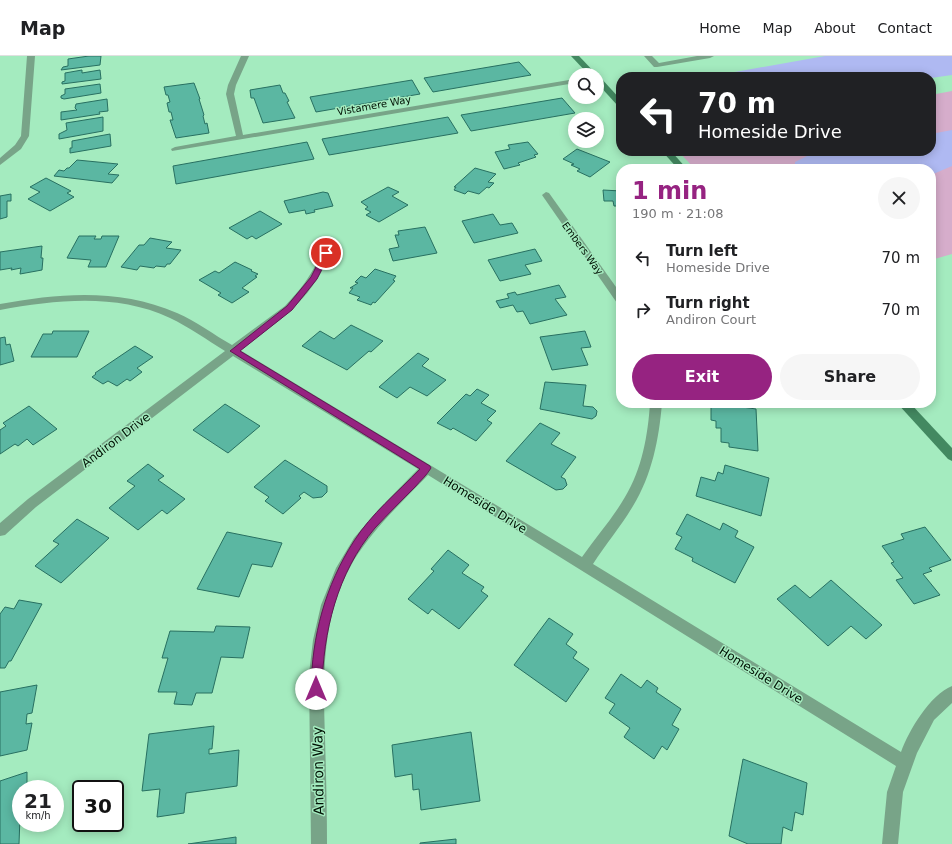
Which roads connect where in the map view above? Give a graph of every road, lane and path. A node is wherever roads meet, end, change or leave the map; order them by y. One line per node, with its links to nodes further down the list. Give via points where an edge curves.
1 (31, 56): 13 (street, via 25,136 18,147)
2 (245, 56): 10 (street, via 230,94)
3 (575, 56): 6 (street)
4 (648, 56): 5 (street, via 657,65)
5 (710, 56)
6 (586, 68)
7 (568, 82): 10 (street, Vistamere Way)
8 (604, 86): 9 (street)
9 (616, 99)
10 (240, 138): 11 (street, Vistamere Way)
11 (176, 149)
12 (671, 156): 14 (street)
13 (0, 162)
14 (678, 164)
15 (546, 195): 17 (street, Embers Way)
16 (329, 244): 19 (street, Andiron Drive, via 315,278 301,296 283,314)
17 (616, 293)
18 (0, 307): 19 (street, Homeside Drive, via 71,297 127,300 175,316)
19 (234, 351): 23 (street, Homeside Drive); 24 (street, Andiron Drive, via 32,502)
20 (655, 408): 25 (street, via 652,438 640,480 622,513)
21 (908, 408): 22 (street)
22 (952, 456)
23 (426, 468): 25 (street, Homeside Drive); 28 (street, Andiron Way, via 358,544 340,576 323,622 316,674)
24 (0, 531)
25 (584, 566): 27 (street, Homeside Drive)
26 (952, 694): 27 (street, via 929,715)
27 (905, 763): 29 (street, via 895,792)
28 (319, 844)
29 (890, 844)

